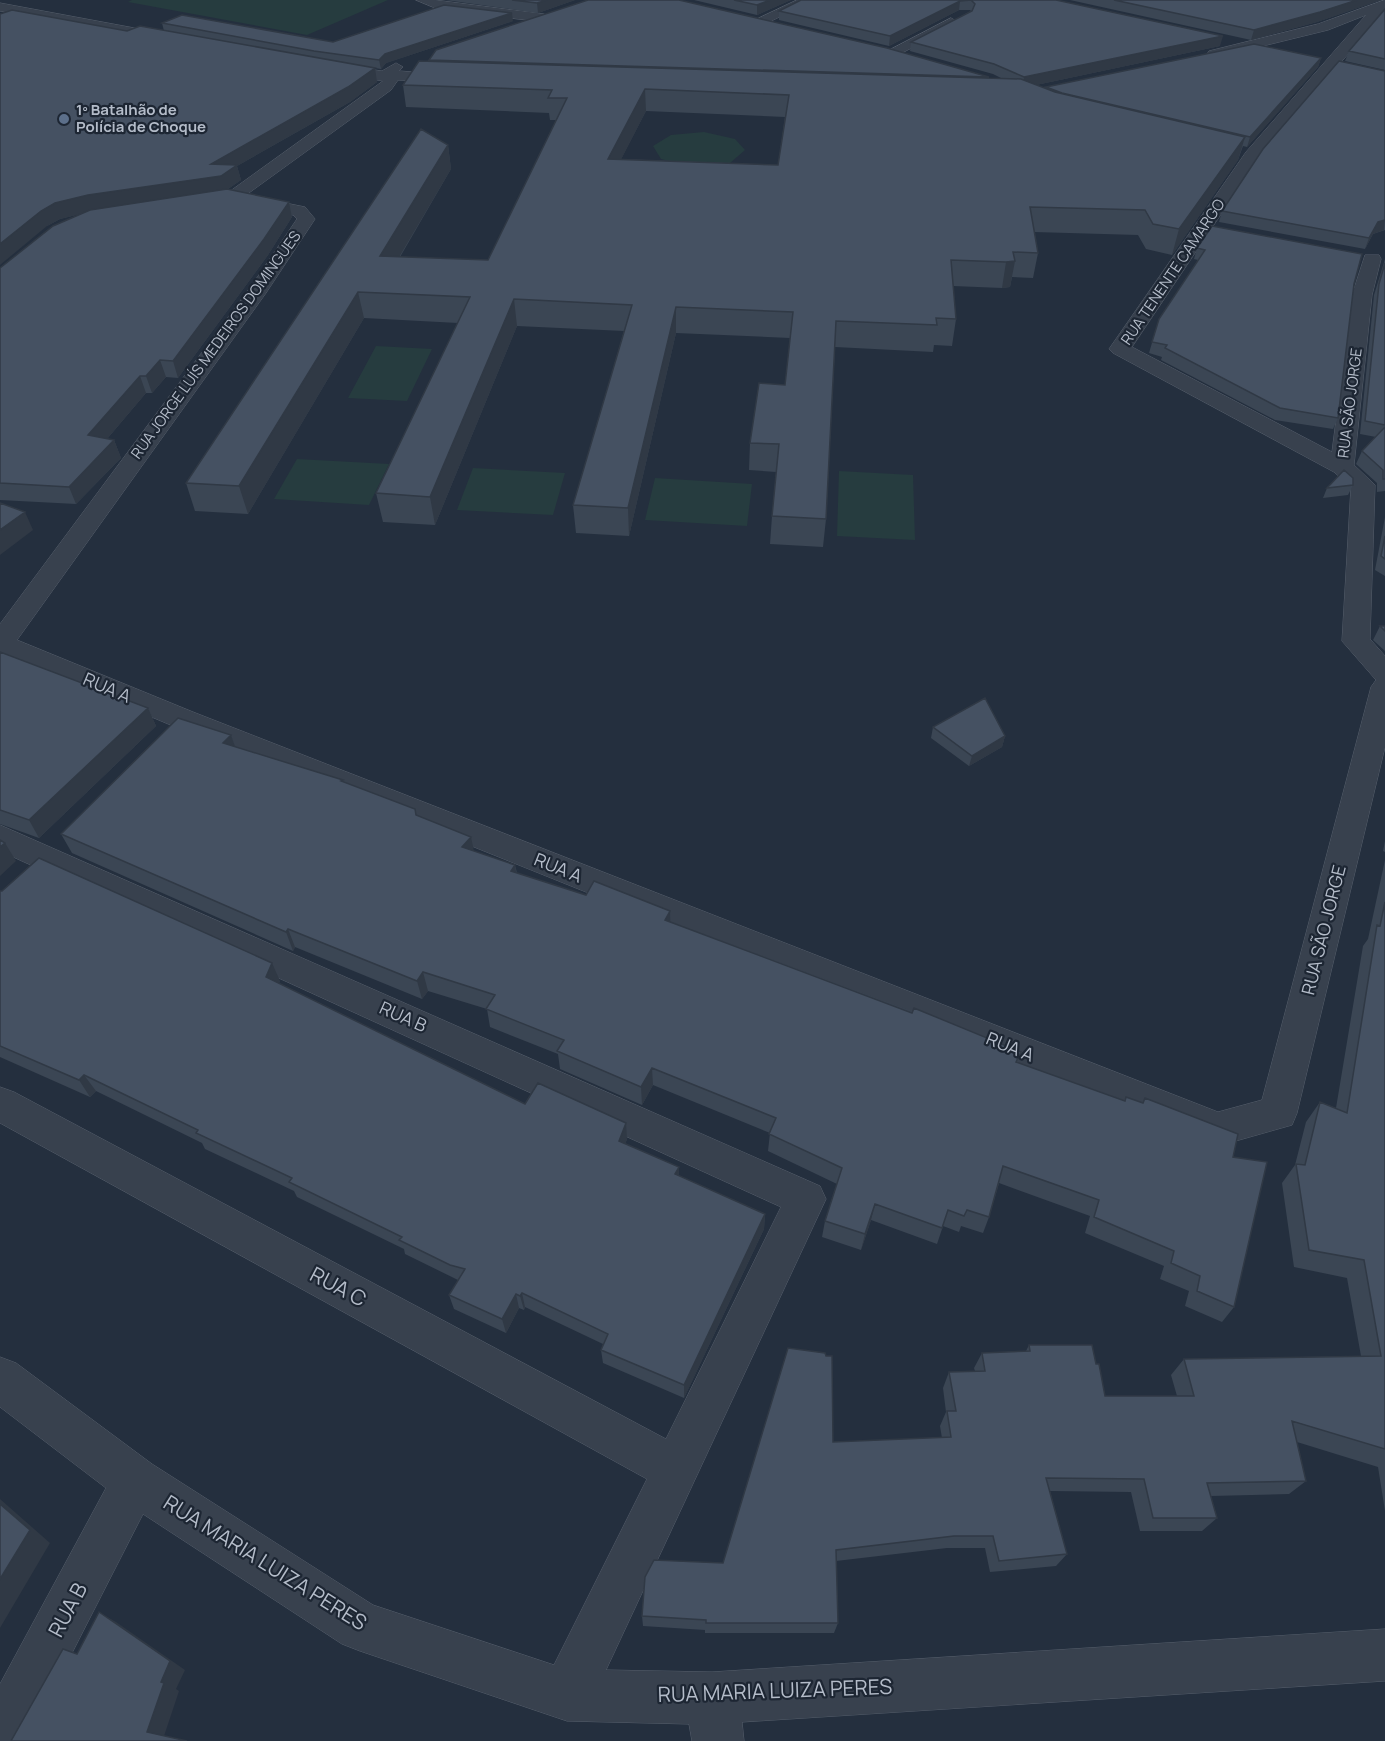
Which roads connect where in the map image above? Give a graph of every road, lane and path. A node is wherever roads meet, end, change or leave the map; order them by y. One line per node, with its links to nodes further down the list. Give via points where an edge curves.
1 (423, 0): 9 (street, via 440,6 549,16)
2 (808, 0): 8 (street, via 753,20)
3 (63, 3): 6 (street)
4 (1385, 4): 12 (street, via 1323,27); 19 (street, RUA TENENTE CAMARGO, via 1363,26)
5 (1, 10): 6 (street)
6 (36, 13): 11 (street)
7 (965, 15): 15 (street, via 886,51)
8 (780, 27)
9 (511, 29)
10 (1218, 39): 12 (street)
11 (187, 42)
12 (1252, 46): 13 (street); 14 (street)
13 (1275, 52)
14 (1199, 57)
15 (912, 58)
16 (1310, 60): 19 (street)
17 (414, 61): 20 (street, via 392,68)
18 (315, 66): 20 (street)
19 (1338, 66): 24 (street, RUA TENENTE CAMARGO, via 1246,155)
20 (390, 75): 21 (street); 22 (street, via 391,82 386,87)
21 (467, 79)
22 (231, 197): 23 (street); 28 (street, RUA JORGE LUÍS MEDEIROS DOMINGUES, via 298,211 306,219 259,290)
23 (208, 201)
24 (1202, 227): 25 (street); 27 (street, RUA TENENTE CAMARGO, via 1120,349)
25 (1225, 231)
26 (1349, 255): 27 (street, RUA SÃO JORGE, via 1376,249 1362,296)
27 (1342, 467): 29 (street, RUA SÃO JORGE, via 1363,485 1356,641)
28 (0, 643): 31 (street, RUA A)
29 (1385, 673)
30 (1385, 687): 35 (street, RUA SÃO JORGE, via 1278,1113)
31 (183, 720): 32 (street); 35 (street, RUA A)
32 (159, 744)
33 (0, 837): 37 (street, RUA B, via 807,1198)
34 (0, 1104): 37 (street, RUA C)
35 (1218, 1129)
36 (0, 1379): 38 (street, RUA MARIA LUIZA PERES)
37 (677, 1470): 40 (street)
38 (135, 1482): 40 (street, RUA MARIA LUIZA PERES, via 360,1626); 42 (street, RUA B)
39 (1385, 1655): 41 (street, RUA MARIA LUIZA PERES)
40 (567, 1695): 41 (street, RUA MARIA LUIZA PERES)
41 (715, 1720)
42 (0, 1738)

